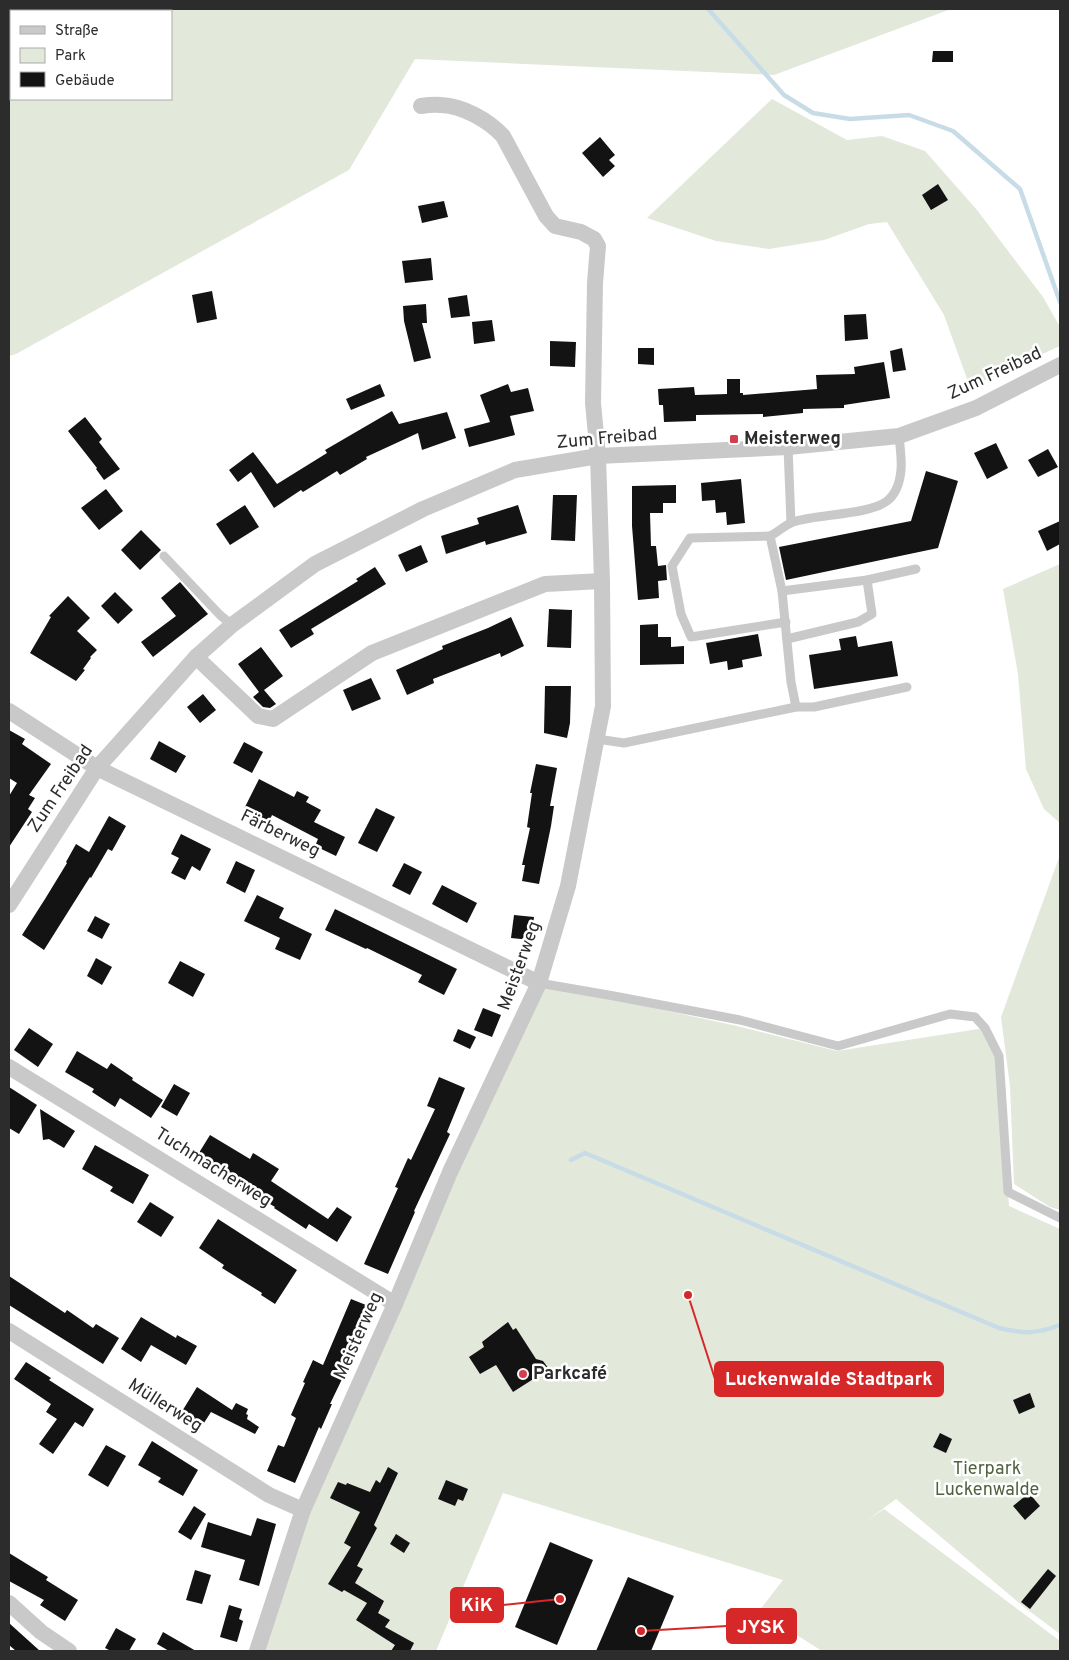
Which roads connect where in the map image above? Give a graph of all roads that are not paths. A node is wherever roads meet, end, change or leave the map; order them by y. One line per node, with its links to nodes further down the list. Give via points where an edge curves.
1 (421, 106): 5 (street, Meisterweg, via 440,104 457,108 493,125 503,136 546,216 555,226 581,232 594,239 598,246 593,403)
2 (1060, 365): 3 (street, Zum Freibad, via 976,408)
3 (899, 436): 4 (street, Zum Freibad); 6 (lane, via 899,481 888,500 867,509)
4 (788, 447): 5 (street, Zum Freibad); 6 (lane)
5 (598, 456): 11 (street, Meisterweg); 14 (street, Zum Freibad, via 515,470 423,509 315,564)
6 (791, 523): 7 (lane)
7 (770, 536): 12 (lane); 13 (lane, via 690,538 672,566 681,614 691,637)
8 (164, 556): 14 (lane)
9 (916, 569): 10 (lane)
10 (867, 580): 12 (lane); 15 (lane, via 872,614 858,622)
11 (602, 581): 16 (street, via 545,584 372,653 273,719 258,716); 20 (street, Meisterweg, via 602,706)
12 (782, 591): 13 (lane)
13 (786, 622): 15 (lane)
14 (232, 625): 16 (street, Zum Freibad)
15 (787, 639): 18 (lane)
16 (196, 658): 21 (street, Zum Freibad)
17 (906, 687): 18 (lane, via 814,707)
18 (796, 707): 20 (lane, via 624,743)
19 (9, 711): 21 (street, Färberweg)
20 (597, 739): 23 (street, Meisterweg, via 568,886)
21 (97, 768): 22 (street, Zum Freibad); 23 (street, Färberweg)
22 (9, 905)
23 (539, 983): 25 (lane, via 740,1020 838,1046 950,1014 975,1017 999,1056 1008,1192); 26 (street, Meisterweg, via 450,1172)
24 (9, 1066): 26 (street, Tuchmacherweg)
25 (1060, 1218)
26 (395, 1304): 28 (street, Meisterweg)
27 (9, 1330): 28 (street, Müllerweg, via 270,1495)
28 (303, 1510): 31 (street, Meisterweg)
29 (9, 1603): 30 (street, via 41,1632)
30 (69, 1651)
31 (257, 1651)

